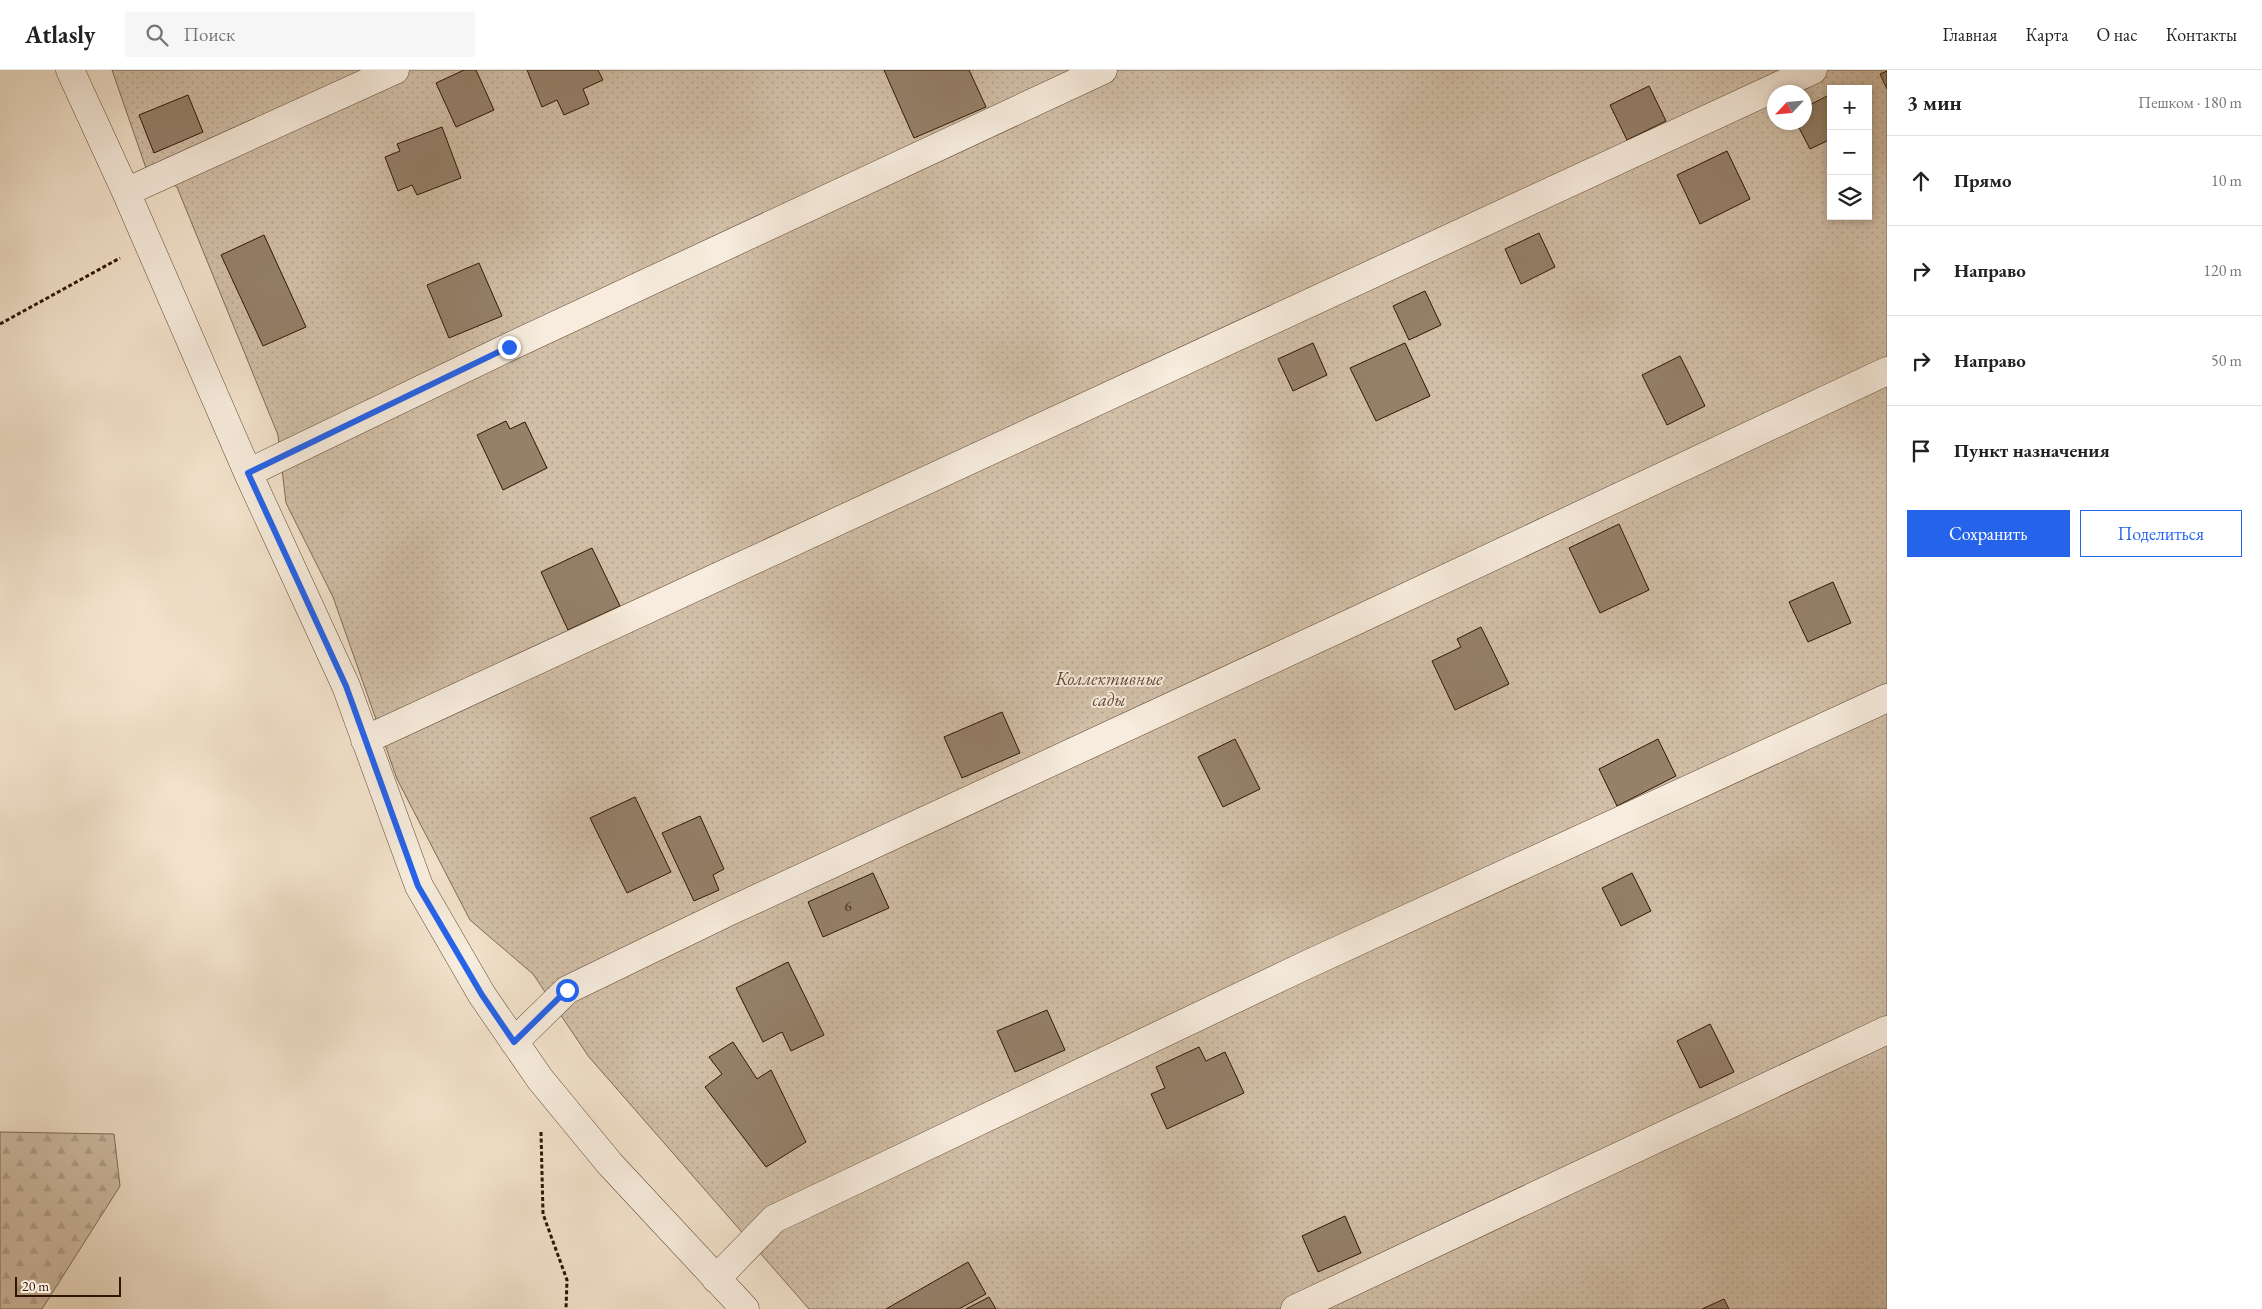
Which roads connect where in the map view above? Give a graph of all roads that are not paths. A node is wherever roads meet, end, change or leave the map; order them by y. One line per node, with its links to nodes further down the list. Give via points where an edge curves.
1 (70, 70): 5 (street)
2 (395, 70): 5 (street)
3 (1103, 70): 7 (street, via 509,347)
4 (1813, 70): 9 (street)
5 (126, 192): 7 (street)
6 (1887, 371): 11 (street, via 567,990)
7 (248, 473): 9 (street, via 346,686)
8 (1887, 698): 12 (street, via 1304,966 774,1219)
9 (365, 740): 11 (street, via 418,886 482,995)
10 (1887, 1030): 14 (street)
11 (514, 1042): 12 (street, via 610,1164)
12 (716, 1279): 13 (street)
13 (744, 1309)
14 (1295, 1309)

